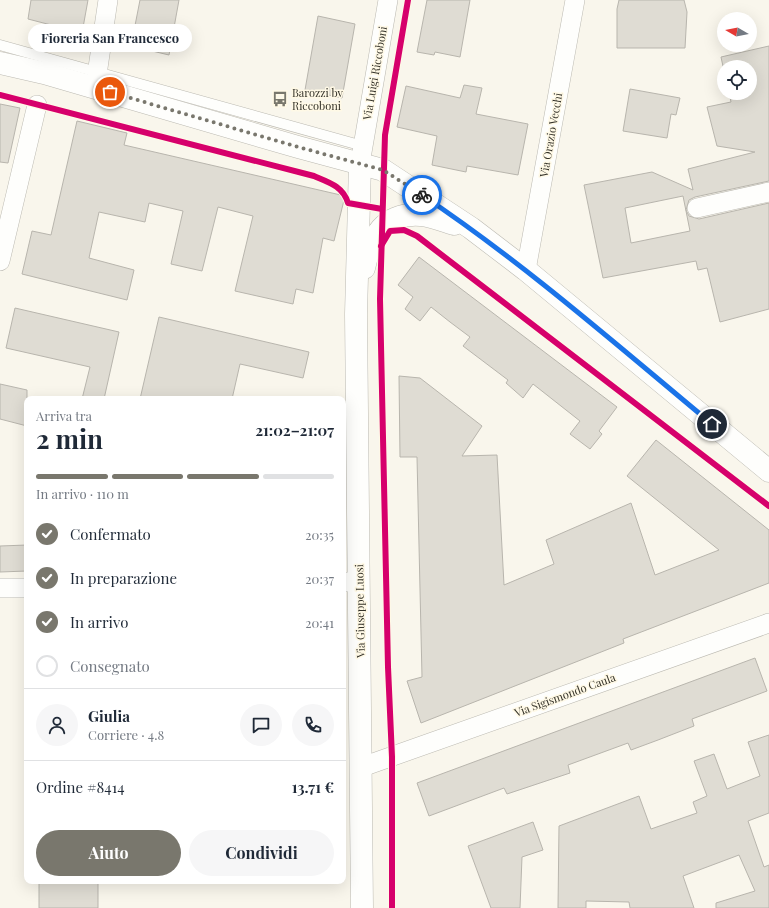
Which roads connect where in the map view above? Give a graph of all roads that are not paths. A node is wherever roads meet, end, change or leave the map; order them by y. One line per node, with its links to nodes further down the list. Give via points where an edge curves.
1 (108, 0): 6 (street)
2 (388, 0): 8 (street, Via Luigi Riccoboni)
3 (575, 0): 13 (street, Via Orazio Vecchi)
4 (0, 44): 6 (lane)
5 (0, 63): 6 (street)
6 (96, 80): 8 (street)
7 (36, 105): 12 (street)
8 (362, 155): 11 (street); 14 (street, Via Giuseppe Luosi)
9 (769, 192): 10 (street)
10 (696, 208)
11 (471, 228): 13 (street); 14 (street, Via Giuseppe Luosi, via 422,215 397,218 386,224 376,234 369,249)
12 (0, 261)
13 (526, 270): 15 (street)
14 (356, 314): 16 (street, Via Giuseppe Luosi)
15 (769, 471)
16 (351, 582): 20 (street, Via Giuseppe Luosi)
17 (0, 588): 18 (street)
18 (24, 588)
19 (769, 623): 20 (street, Via Sigismondo Caula)
20 (362, 768): 21 (street, Via Giuseppe Luosi)
21 (362, 908)

